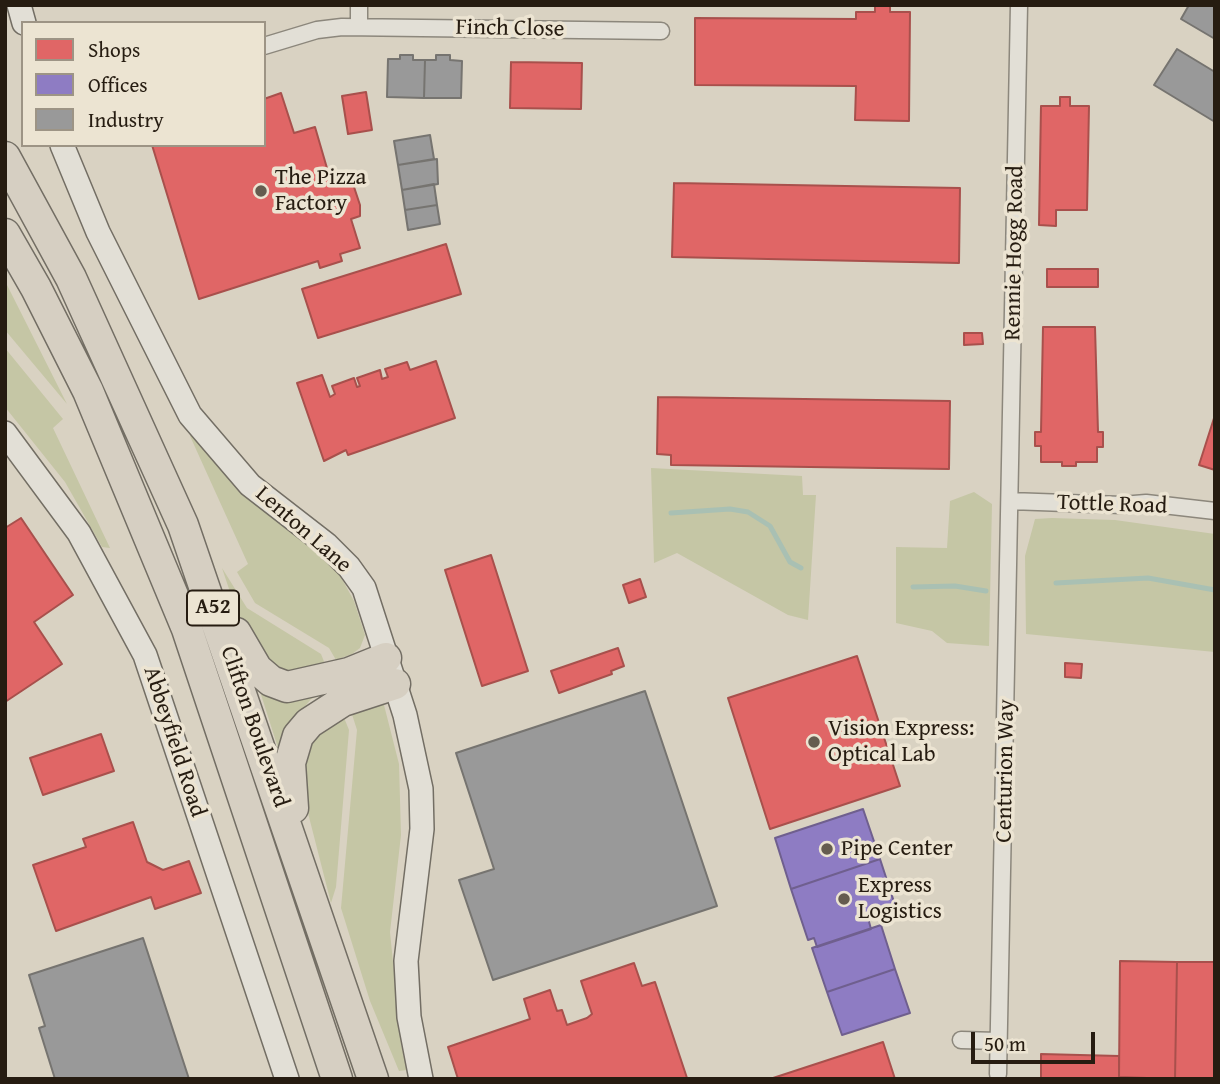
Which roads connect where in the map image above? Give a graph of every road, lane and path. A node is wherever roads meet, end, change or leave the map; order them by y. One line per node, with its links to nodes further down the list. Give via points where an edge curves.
1 (359, 5): 3 (street)
2 (1019, 5): 12 (street, Rennie Hogg Road)
3 (359, 27): 4 (street, Finch Close); 5 (street, Finch Close, via 317,30)
4 (661, 31)
5 (266, 45)
6 (63, 147): 15 (street, Lenton Lane, via 98,232 190,415 250,485 349,567 365,588)
7 (5, 157): 14 (highway, Clifton Boulevard / A52, via 71,278)
8 (5, 234): 10 (highway, Clifton Boulevard / A52)
9 (5, 252): 10 (highway)
10 (36, 288): 21 (highway, Clifton Boulevard / A52, via 88,391 187,629)
11 (5, 433): 20 (street, Abbeyfield Road, via 79,533 145,654)
12 (1010, 501): 13 (street, Tottle Road, via 1146,502); 18 (street, Centurion Way)
13 (1215, 511)
14 (183, 525): 15 (highway, via 246,656 271,681 287,687 349,673); 16 (highway, Clifton Boulevard / A52)
15 (391, 671): 16 (highway, via 309,723 293,750 291,793); 23 (street, Lenton Lane, via 421,789 422,829 407,961 410,1017)
16 (317, 911): 22 (highway, Clifton Boulevard / A52)
17 (961, 1040): 18 (street)
18 (999, 1041): 19 (street, Centurion Way)
19 (998, 1074)
20 (287, 1079)
21 (337, 1079)
22 (373, 1079)
23 (421, 1079)

